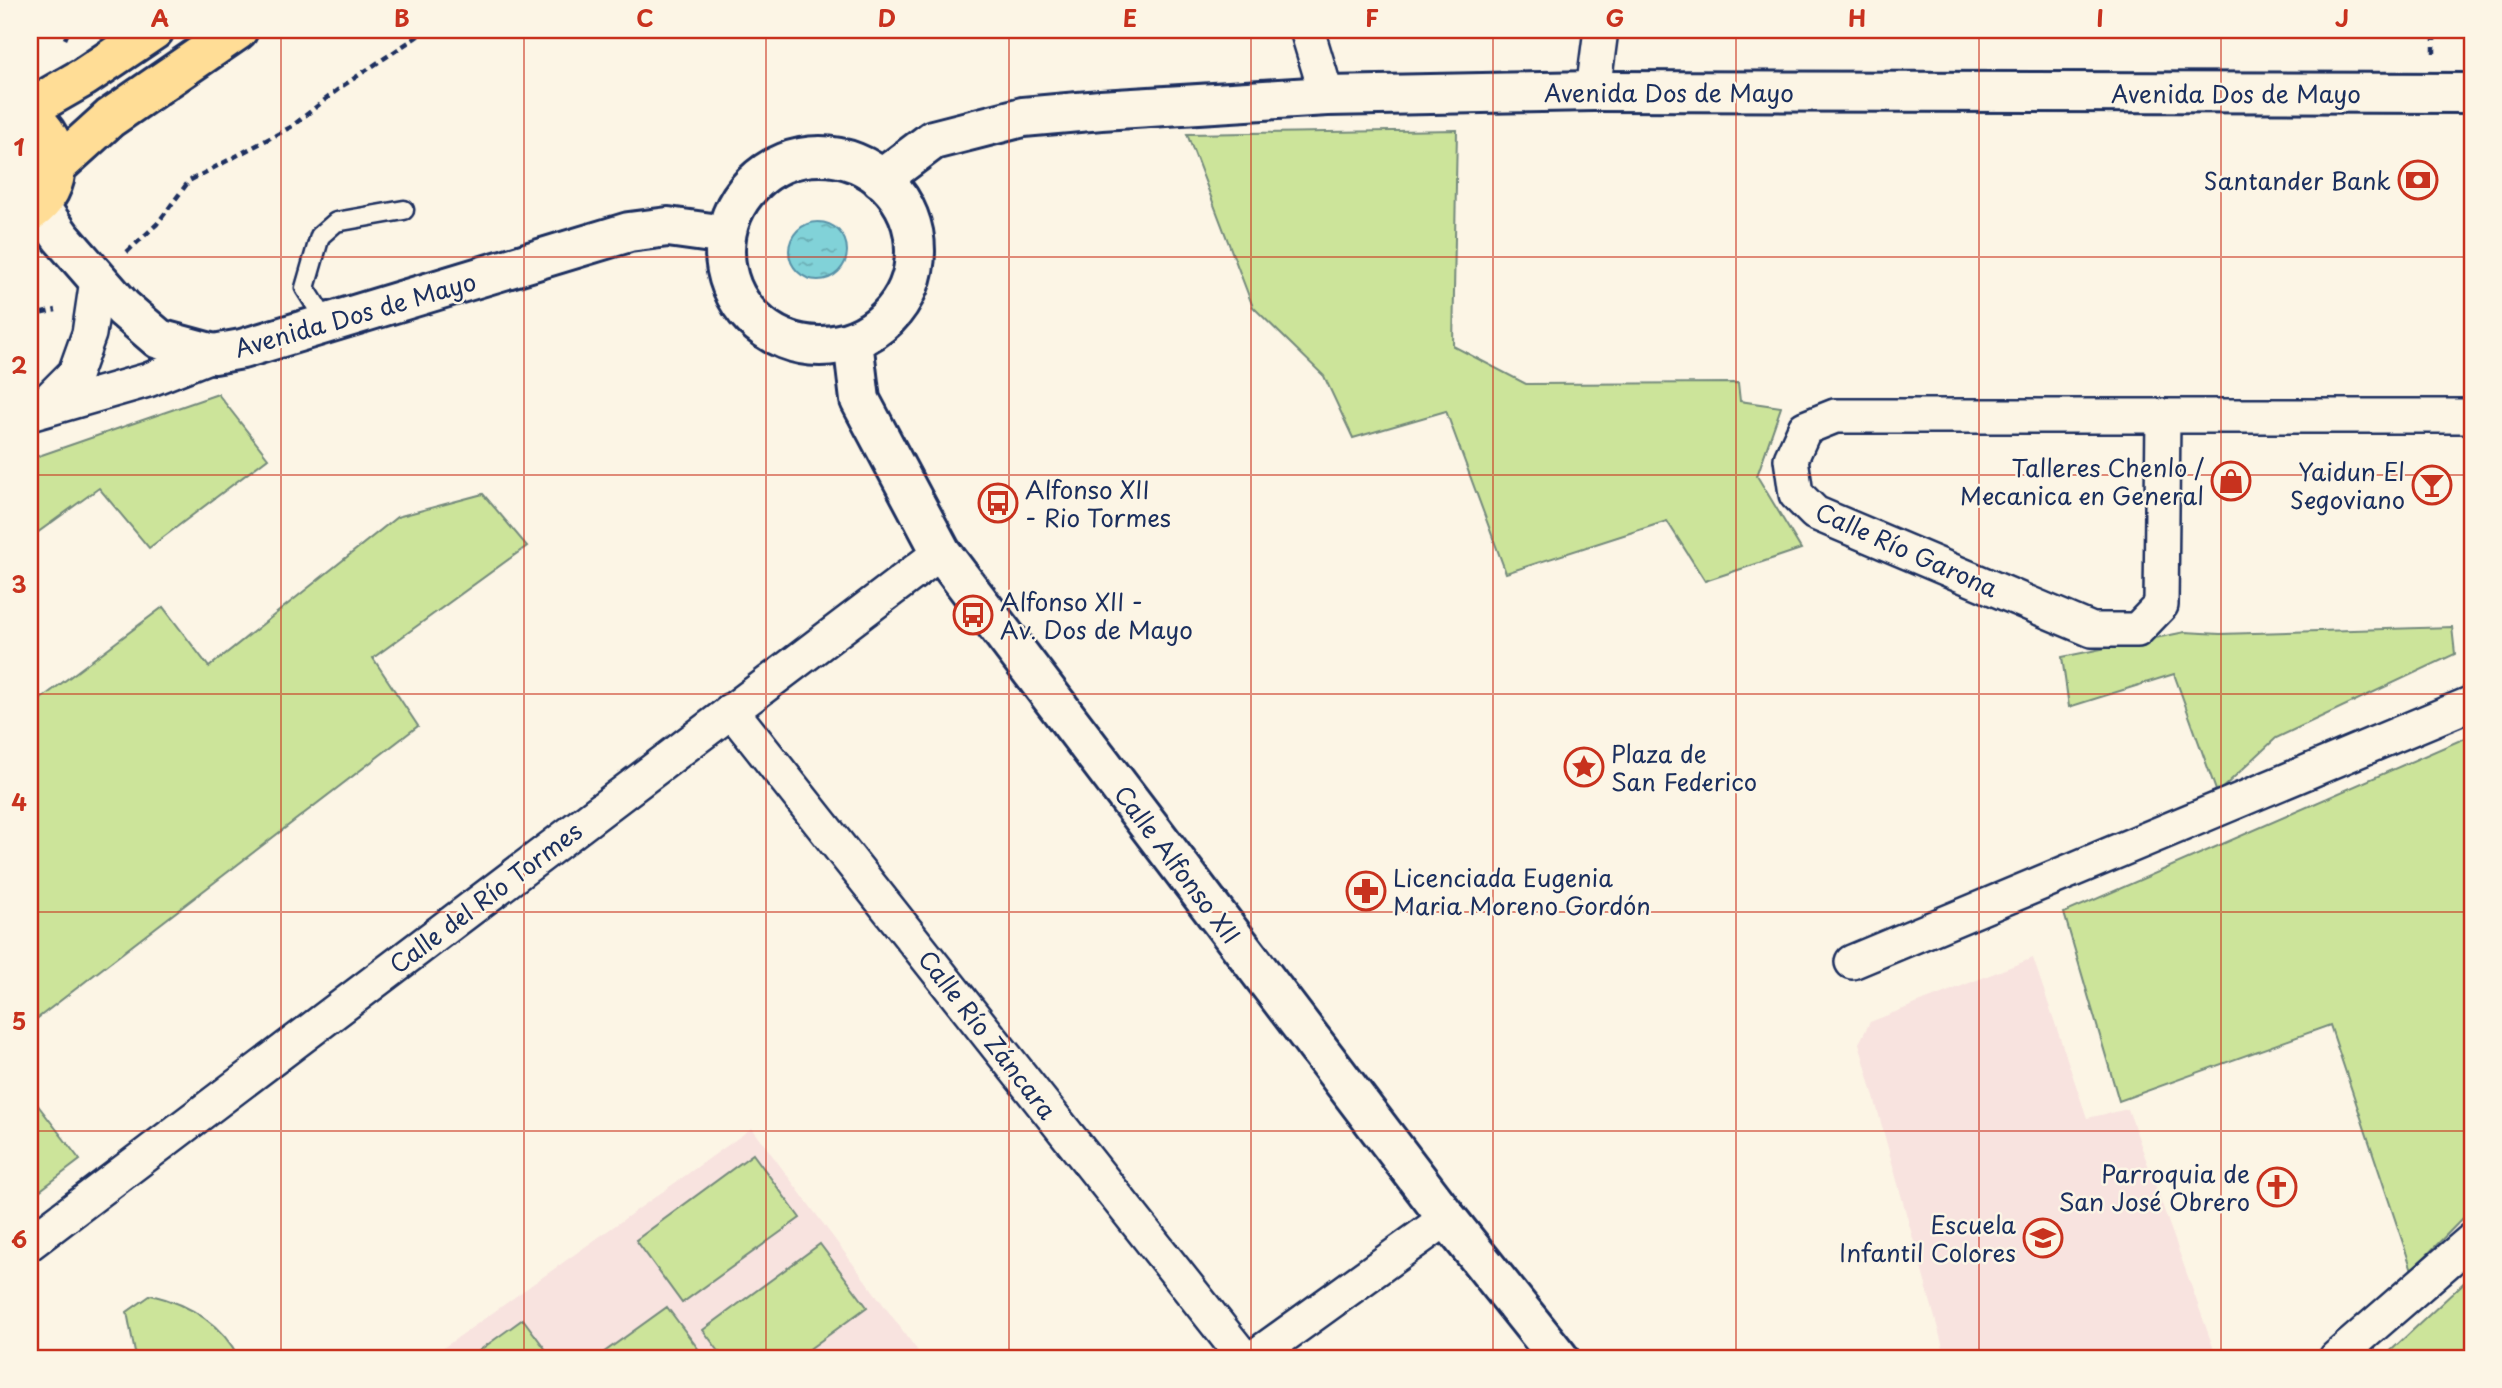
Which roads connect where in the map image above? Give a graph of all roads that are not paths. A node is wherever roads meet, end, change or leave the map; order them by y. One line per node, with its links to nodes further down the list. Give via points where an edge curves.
1 (154, 30): 8 (main road)
2 (238, 30): 10 (main road, via 110,118)
3 (1307, 30): 7 (street)
4 (1601, 30): 5 (street)
5 (1593, 91): 6 (street, Avenida Dos de Mayo); 7 (street, Avenida Dos de Mayo)
6 (2472, 93)
7 (1327, 96): 11 (street, Avenida Dos de Mayo, via 1023,117 933,140)
8 (30, 108)
9 (30, 117): 10 (main road, via 41,124 53,143)
10 (57, 166): 12 (main road, via 52,188)
11 (881, 179): 14 (street, via 838,159 800,158 774,168 751,185 734,209); 17 (street, via 902,204 914,235 914,268 902,299 881,324)
12 (34, 209): 15 (street, Avenida Dos de Mayo)
13 (404, 210): 16 (lane, via 336,222 320,236 305,288)
14 (726, 235): 16 (street, Avenida Dos de Mayo, via 668,227 629,232); 17 (street, via 726,268 737,300 759,325 787,341 820,347)
15 (97, 280): 18 (street, Avenida Dos de Mayo, via 159,339); 19 (street, via 89,334 75,373)
16 (327, 323): 18 (street, Avenida Dos de Mayo)
17 (853, 341): 22 (street, Calle Alfonso XII, via 860,400)
18 (214, 354): 19 (street, via 148,380)
19 (33, 413)
20 (2164, 416): 20 (street, Calle Río Garona, via 1835,416 1805,428 1791,459 1796,494 1815,513 2092,630 2137,630 2161,604); 21 (street, Calle Río Garona)
21 (2472, 416)
22 (941, 552): 24 (street, Calle del Río Tormes); 26 (street, Calle Alfonso XII)
23 (2472, 703): 25 (street)
24 (731, 710): 28 (street, Calle del Río Tormes); 29 (street, Calle Río Záncara)
25 (1852, 962)
26 (1447, 1218): 30 (street); 31 (street, Calle Alfonso XII)
27 (2472, 1240): 32 (street)
28 (30, 1243)
29 (1244, 1358)
30 (1252, 1358)
31 (1559, 1358)
32 (2336, 1358)

